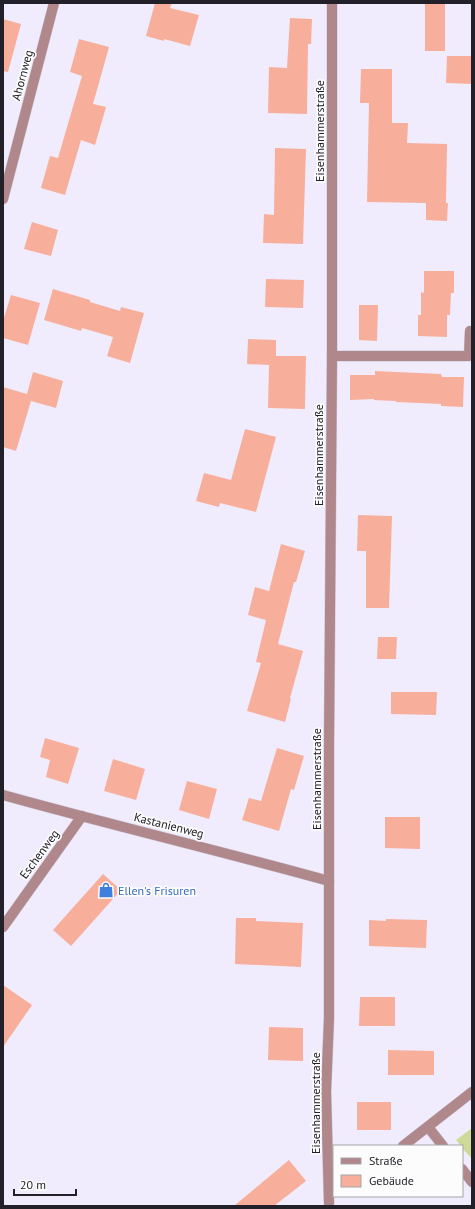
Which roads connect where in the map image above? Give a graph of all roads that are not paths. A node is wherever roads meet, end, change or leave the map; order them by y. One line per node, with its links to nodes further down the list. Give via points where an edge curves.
1 (54, 3): 3 (street, Ahornweg)
2 (332, 3): 5 (street, Eisenhammerstraße)
3 (3, 199)
4 (470, 331): 5 (street, via 469,356)
5 (332, 356): 8 (street, Eisenhammerstraße)
6 (3, 795): 7 (street, Kastanienweg)
7 (82, 816): 8 (street, Kastanienweg); 9 (street, Eschenweg)
8 (329, 881): 17 (street, Eisenhammerstraße)
9 (3, 927)
10 (472, 1092): 11 (street)
11 (428, 1127): 12 (street); 13 (street)
12 (404, 1145)
13 (442, 1145)
14 (463, 1171): 15 (street)
15 (472, 1182)
16 (337, 1197): 17 (street)
17 (327, 1204)

